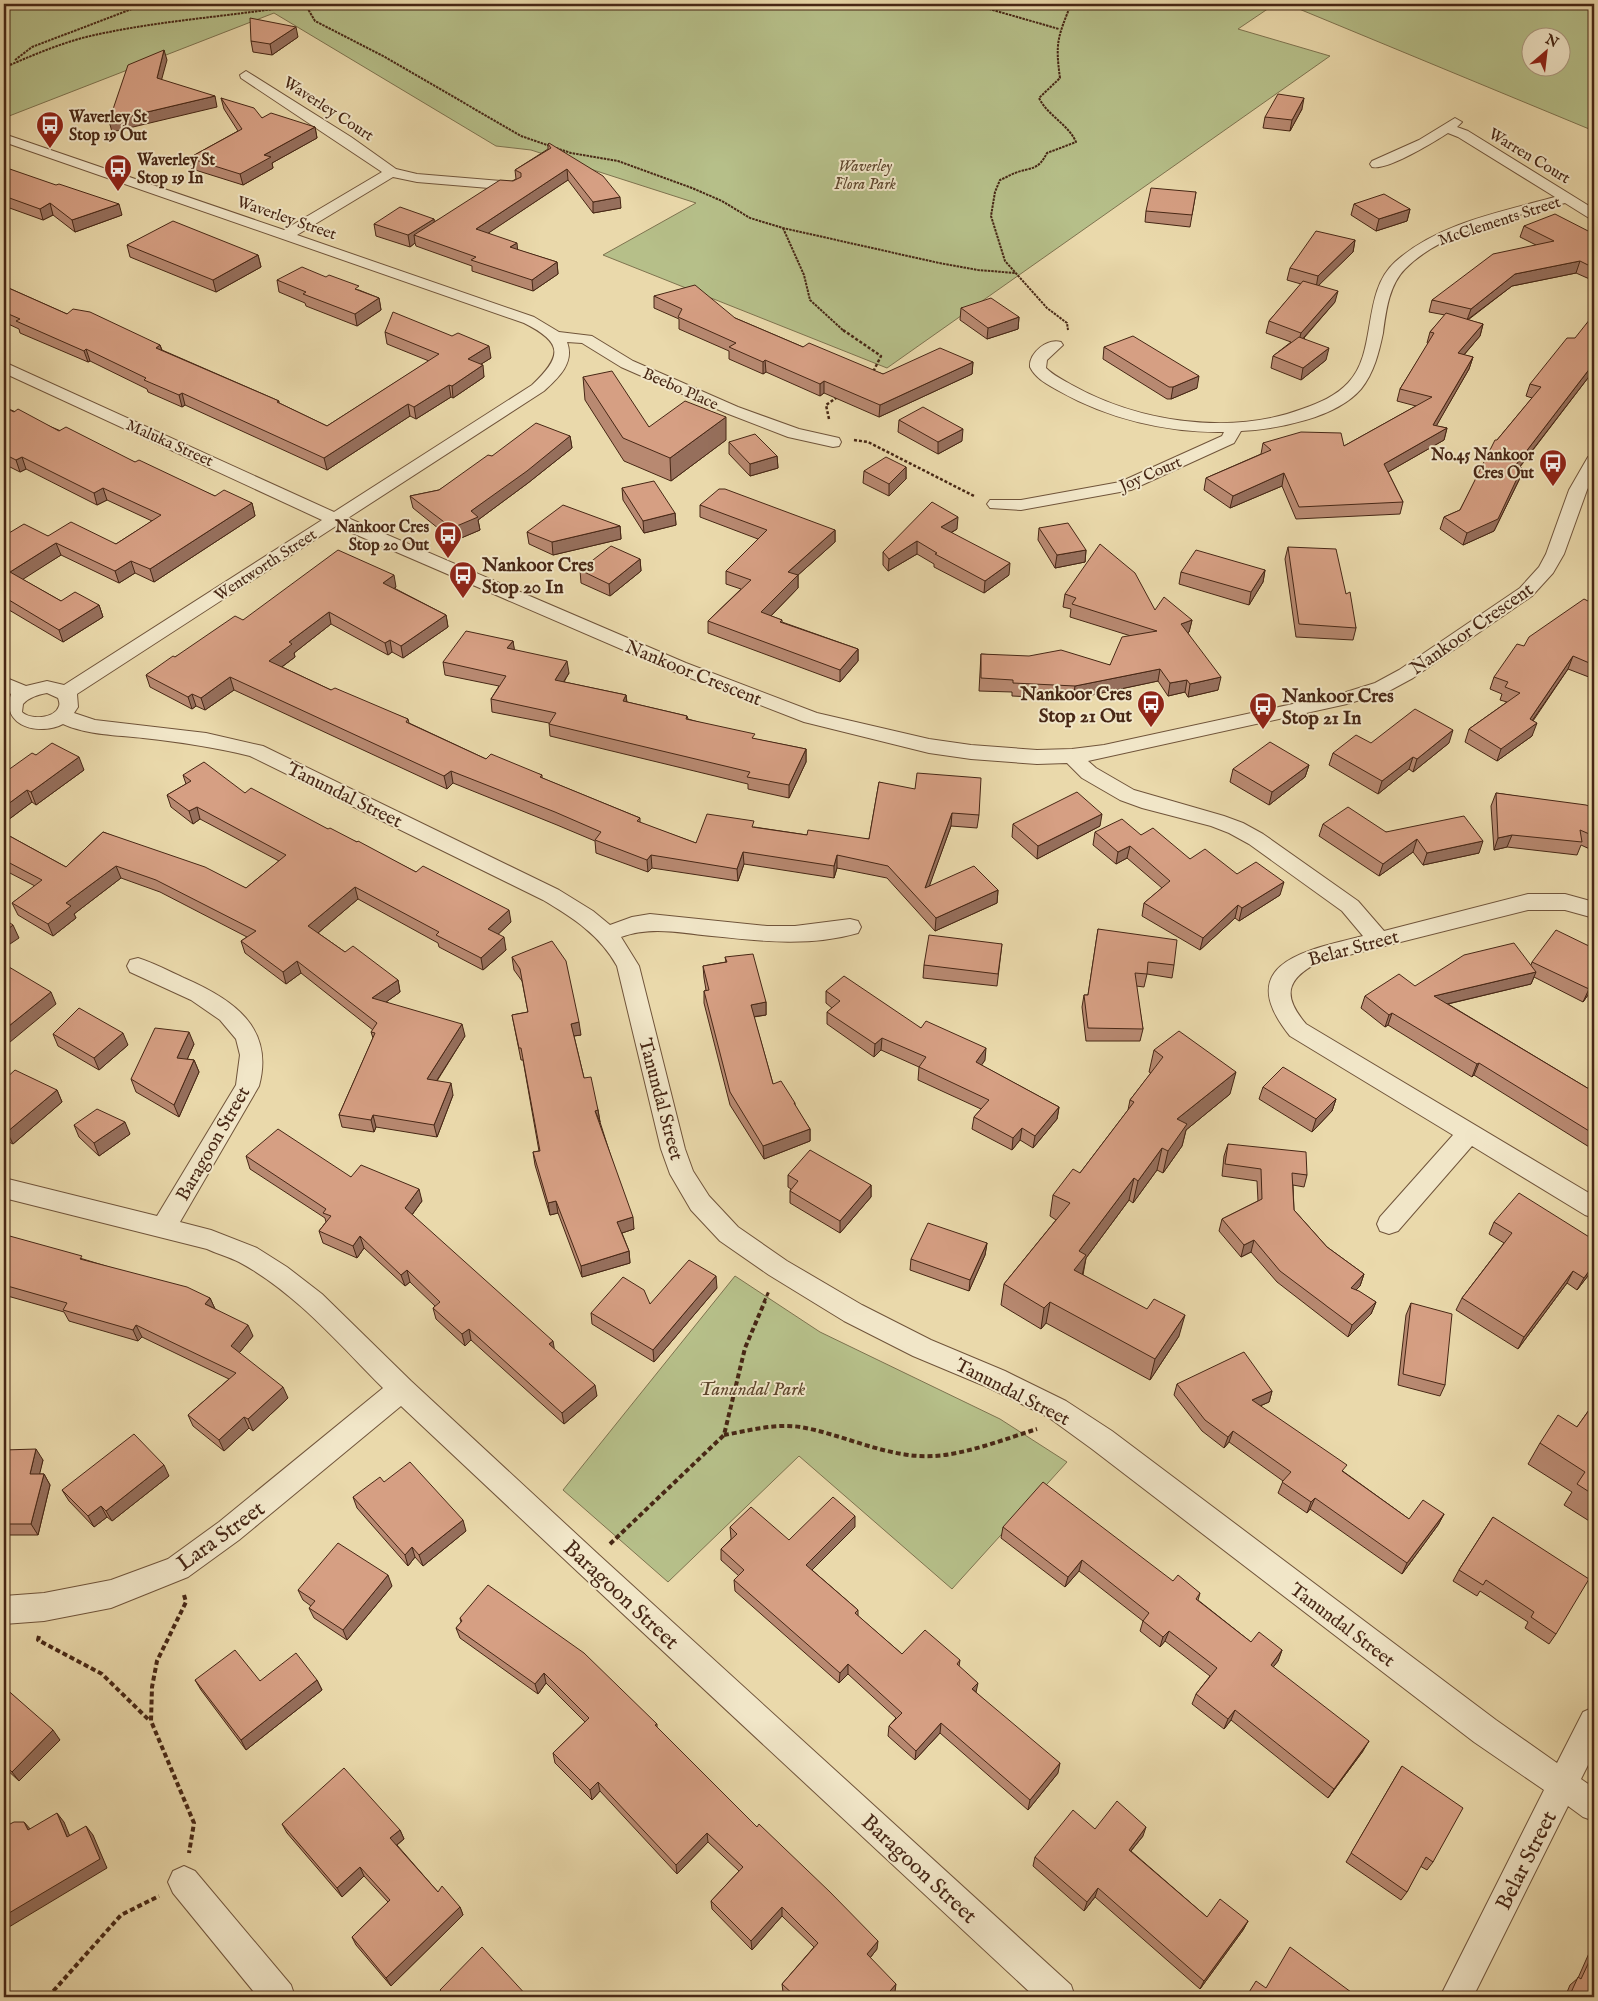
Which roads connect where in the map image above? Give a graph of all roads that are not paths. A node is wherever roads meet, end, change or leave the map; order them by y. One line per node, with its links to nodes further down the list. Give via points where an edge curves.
1 (246, 75): 4 (street, Waverley Court)
2 (4, 138): 8 (street, Waverley Street)
3 (1377, 164): 6 (street, Warren Court, via 1424,143 1451,125)
4 (391, 172): 5 (street, Waverley Court, via 417,178); 8 (street)
5 (514, 186)
6 (1567, 198): 7 (street, Warren Court); 13 (street, McClements Street, via 1460,230 1425,246 1398,267 1390,278 1364,373 1355,386 1342,397 1304,414)
7 (1594, 215)
8 (286, 235): 9 (street, Waverley Street, via 530,320)
9 (556, 336): 14 (street, Beebo Place, via 586,339 613,357 667,382 732,410); 18 (street, Wentworth Street, via 563,360 538,388)
10 (1054, 344): 13 (street, McClements Street, via 1037,366 1040,372 1069,391 1154,420)
11 (4, 367): 18 (street, Maluka Street)
12 (829, 422): 14 (street)
13 (1236, 427): 17 (street, Joy Court, via 1228,439 1125,486 1021,505)
14 (809, 436): 15 (street, Beebo Place)
15 (833, 442)
16 (1594, 461): 23 (street, Nankoor Crescent, via 1578,490 1555,554 1539,580 1406,674 1382,687 1347,698 1104,752)
17 (996, 504)
18 (335, 519): 21 (street, Wentworth Street); 23 (street, Nankoor Crescent, via 679,667 812,718 929,746 1005,756)
19 (4, 683): 20 (street)
20 (25, 693): 21 (street, Tanundal Street, via 56,688); 22 (street, via 11,708)
21 (63, 704): 22 (street, Wentworth Street, via 39,724); 26 (street, Tanundal Street, via 78,723 206,740 256,751 550,895 591,919)
22 (10, 724)
23 (1072, 756): 27 (street, via 1089,773 1128,795 1218,821 1256,839 1350,906)
24 (1594, 910): 27 (street, Belar Street, via 1565,902 1528,902)
25 (850, 926): 26 (street, via 795,934 767,934 650,922)
26 (608, 934): 37 (street, Tanundal Street, via 628,966 682,1174 700,1203 729,1234 778,1268 854,1313 1056,1409 1102,1440 1485,1732)
27 (1379, 940): 29 (street, Belar Street, via 1311,957 1293,966 1281,980 1279,993 1283,1011 1298,1030)
28 (138, 966): 33 (street, Baragoon Street, via 199,994 219,1007 247,1037 251,1053 252,1069 247,1086)
29 (1469, 1133): 31 (street, Belar Street); 32 (street)
30 (4, 1188): 33 (street, Baragoon Street)
31 (1594, 1208)
32 (1389, 1224)
33 (163, 1228): 34 (street, Baragoon Street, via 211,1240 248,1255 278,1274 313,1302)
34 (402, 1389): 35 (street, Lara Street, via 229,1531 178,1568 111,1594 44,1607); 41 (street, Baragoon Street)
35 (4, 1610)
36 (1594, 1722): 37 (street, Belar Street)
37 (1562, 1785): 38 (street, Tanundal Street); 42 (street, Belar Street)
38 (1594, 1806)
39 (184, 1882): 40 (street)
40 (279, 1997)
41 (1059, 1997)
42 (1456, 1997)

